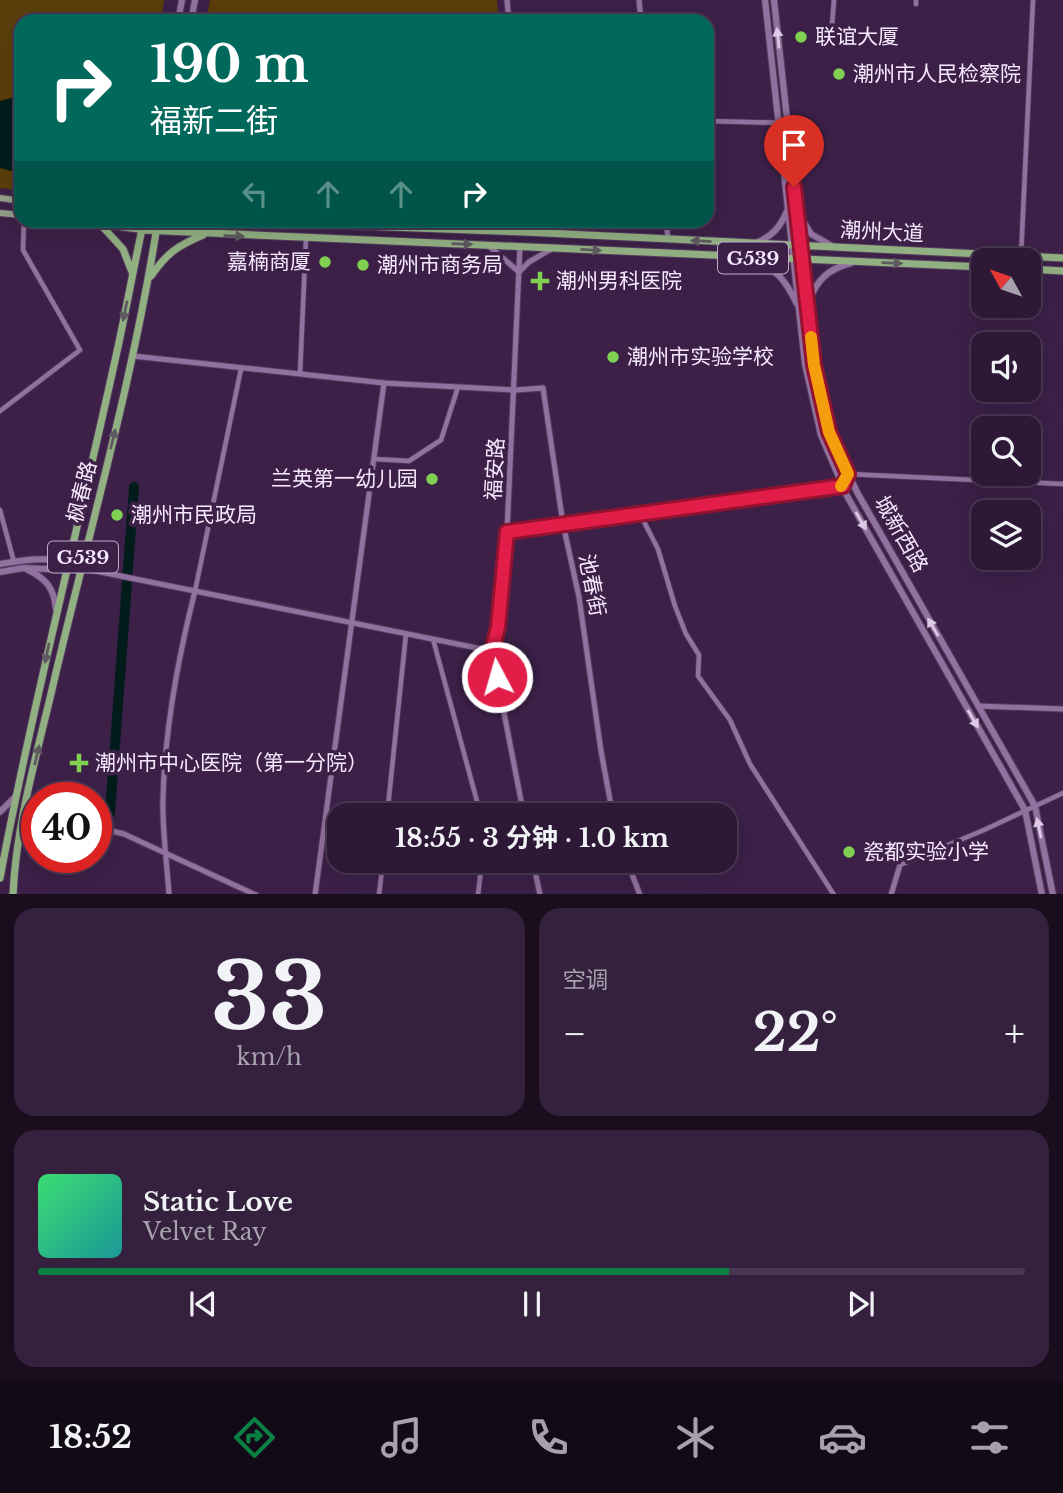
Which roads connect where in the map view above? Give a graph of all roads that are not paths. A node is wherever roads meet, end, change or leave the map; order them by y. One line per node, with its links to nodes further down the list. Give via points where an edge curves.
1 (765, 0): 7 (main road, 城新西路)
2 (774, 0): 7 (main road, 城新西路, one-way to 2)
3 (834, 0): 5 (street)
4 (1033, 0): 33 (street)
5 (832, 25)
6 (714, 121): 7 (street)
7 (783, 123): 8 (main road, 城新西路); 9 (main road, 城新西路)
8 (789, 208): 27 (main road, via 776,232); 30 (main road, 城新西路)
9 (797, 209): 30 (main road, 城新西路); 31 (main road, via 811,234)
10 (24, 228): 54 (street, via 23,250 80,350)
11 (104, 228): 44 (highway, via 123,249)
12 (128, 228): 20 (main road)
13 (157, 228): 22 (highway, 枫春路 / G539)
14 (404, 228): 21 (highway, 潮州大道 / G539)
15 (502, 228): 21 (street)
16 (509, 228): 21 (highway, 潮州大道 / G539)
17 (529, 228): 23 (highway, 潮州大道 / G539)
18 (541, 228): 23 (street)
19 (667, 228): 26 (street)
20 (142, 230): 22 (highway, 潮州大道 / G539); 44 (highway, 枫春路 / G539)
21 (491, 231)
22 (156, 232): 24 (highway, 潮州大道 / G539); 45 (highway, 枫春路 / G539)
23 (548, 233): 26 (highway, 潮州大道 / G539)
24 (206, 234): 25 (highway, 潮州大道 / G539, one-way to 25); 45 (highway, via 165,256)
25 (306, 238): 28 (highway, 潮州大道 / G539, one-way to 28); 50 (street)
26 (668, 239): 27 (highway, 潮州大道 / G539, one-way to 26)
27 (754, 244): 30 (highway, 潮州大道 / G539)
28 (487, 245): 29 (highway, 潮州大道 / G539); 43 (street)
29 (520, 246): 32 (highway, 潮州大道 / G539); 43 (street, 福安路)
30 (797, 246): 31 (highway, 潮州大道 / G539); 38 (main road, 城新西路)
31 (834, 247): 34 (highway, 潮州大道 / G539)
32 (554, 248): 35 (highway, 潮州大道 / G539, one-way to 35); 43 (street)
33 (1021, 248)
34 (971, 254)
35 (747, 257): 38 (highway, 潮州大道 / G539); 47 (main road, via 783,278)
36 (1041, 257): 37 (highway, 潮州大道 / G539)
37 (1063, 258)
38 (799, 259): 39 (highway, 潮州大道 / G539); 46 (main road, 城新西路); 47 (main road, 城新西路)
39 (855, 262): 40 (highway, 潮州大道 / G539, one-way to 40); 46 (main road, via 830,270)
40 (971, 266)
41 (1041, 270): 42 (highway)
42 (1063, 271)
43 (519, 272): 53 (street, 福安路)
44 (132, 275): 63 (highway, 枫春路 / G539, one-way to 63)
45 (148, 279): 48 (highway, 枫春路 / G539)
46 (808, 306): 56 (main road, 城新西路, via 814,365 829,432)
47 (800, 309): 58 (main road, 城新西路, via 805,363 821,435)
48 (133, 356): 49 (street); 67 (highway, 枫春路 / G539, one-way to 48)
49 (241, 369): 50 (street); 70 (street)
50 (300, 374): 51 (street)
51 (384, 383): 52 (street); 55 (street)
52 (458, 387): 53 (street); 55 (street, via 441,440 409,461)
53 (514, 390): 61 (street, 池春街, via 543,388); 62 (street, 福安路)
54 (0, 411)
55 (374, 459): 72 (street)
56 (848, 474): 57 (street); 58 (street); 76 (main road, 城新西路, one-way to 56)
57 (1063, 484)
58 (843, 486): 60 (street); 86 (main road, 城新西路, one-way to 86)
59 (0, 510): 64 (street)
60 (640, 513): 61 (street); 105 (street, via 659,549 675,606 699,655 698,677 730,720 750,764)
61 (563, 524): 62 (street); 84 (street, 池春街)
62 (507, 532): 75 (street, 福安路)
63 (68, 561): 64 (main road); 67 (main road); 68 (highway, 枫春路 / G539)
64 (14, 562): 65 (main road)
65 (0, 564)
66 (23, 568): 68 (main road); 69 (main road); 71 (main road, via 46,580 54,593)
67 (81, 568): 68 (main road); 70 (street); 78 (highway, 枫春路 / G539, one-way to 67)
68 (65, 571): 71 (highway, 枫春路 / G539)
69 (0, 572)
70 (195, 591): 72 (street); 90 (street, via 166,739)
71 (56, 611): 80 (highway, 枫春路 / G539, one-way to 80)
72 (353, 623): 73 (street); 100 (street)
73 (406, 634): 74 (street); 81 (street)
74 (433, 639): 75 (street); 82 (street)
75 (492, 651): 83 (street, 福安路)
76 (978, 706): 77 (street); 85 (main road, 城新西路)
77 (1063, 709)
78 (31, 782)
79 (1063, 793): 85 (street)
80 (16, 796): 87 (main road); 96 (highway, 枫春路 / G539)
81 (388, 803)
82 (477, 803)
83 (522, 803)
84 (611, 803)
85 (1035, 806): 86 (street); 108 (main road, 城新西路, one-way to 85)
86 (1025, 810): 91 (street); 107 (main road, 城新西路)
87 (0, 811)
88 (21, 830): 97 (highway, 枫春路 / G539)
89 (112, 831): 90 (street)
90 (164, 852): 98 (street); 99 (street)
91 (900, 865): 106 (street)
92 (382, 873): 101 (street)
93 (481, 873): 102 (street)
94 (536, 873): 103 (street)
95 (631, 873): 104 (street)
96 (0, 878)
97 (13, 894)
98 (169, 894)
99 (256, 894)
100 (315, 894)
101 (379, 894)
102 (478, 894)
103 (540, 894)
104 (639, 894)
105 (834, 894)
106 (891, 894)
107 (1042, 894)
108 (1053, 894)

